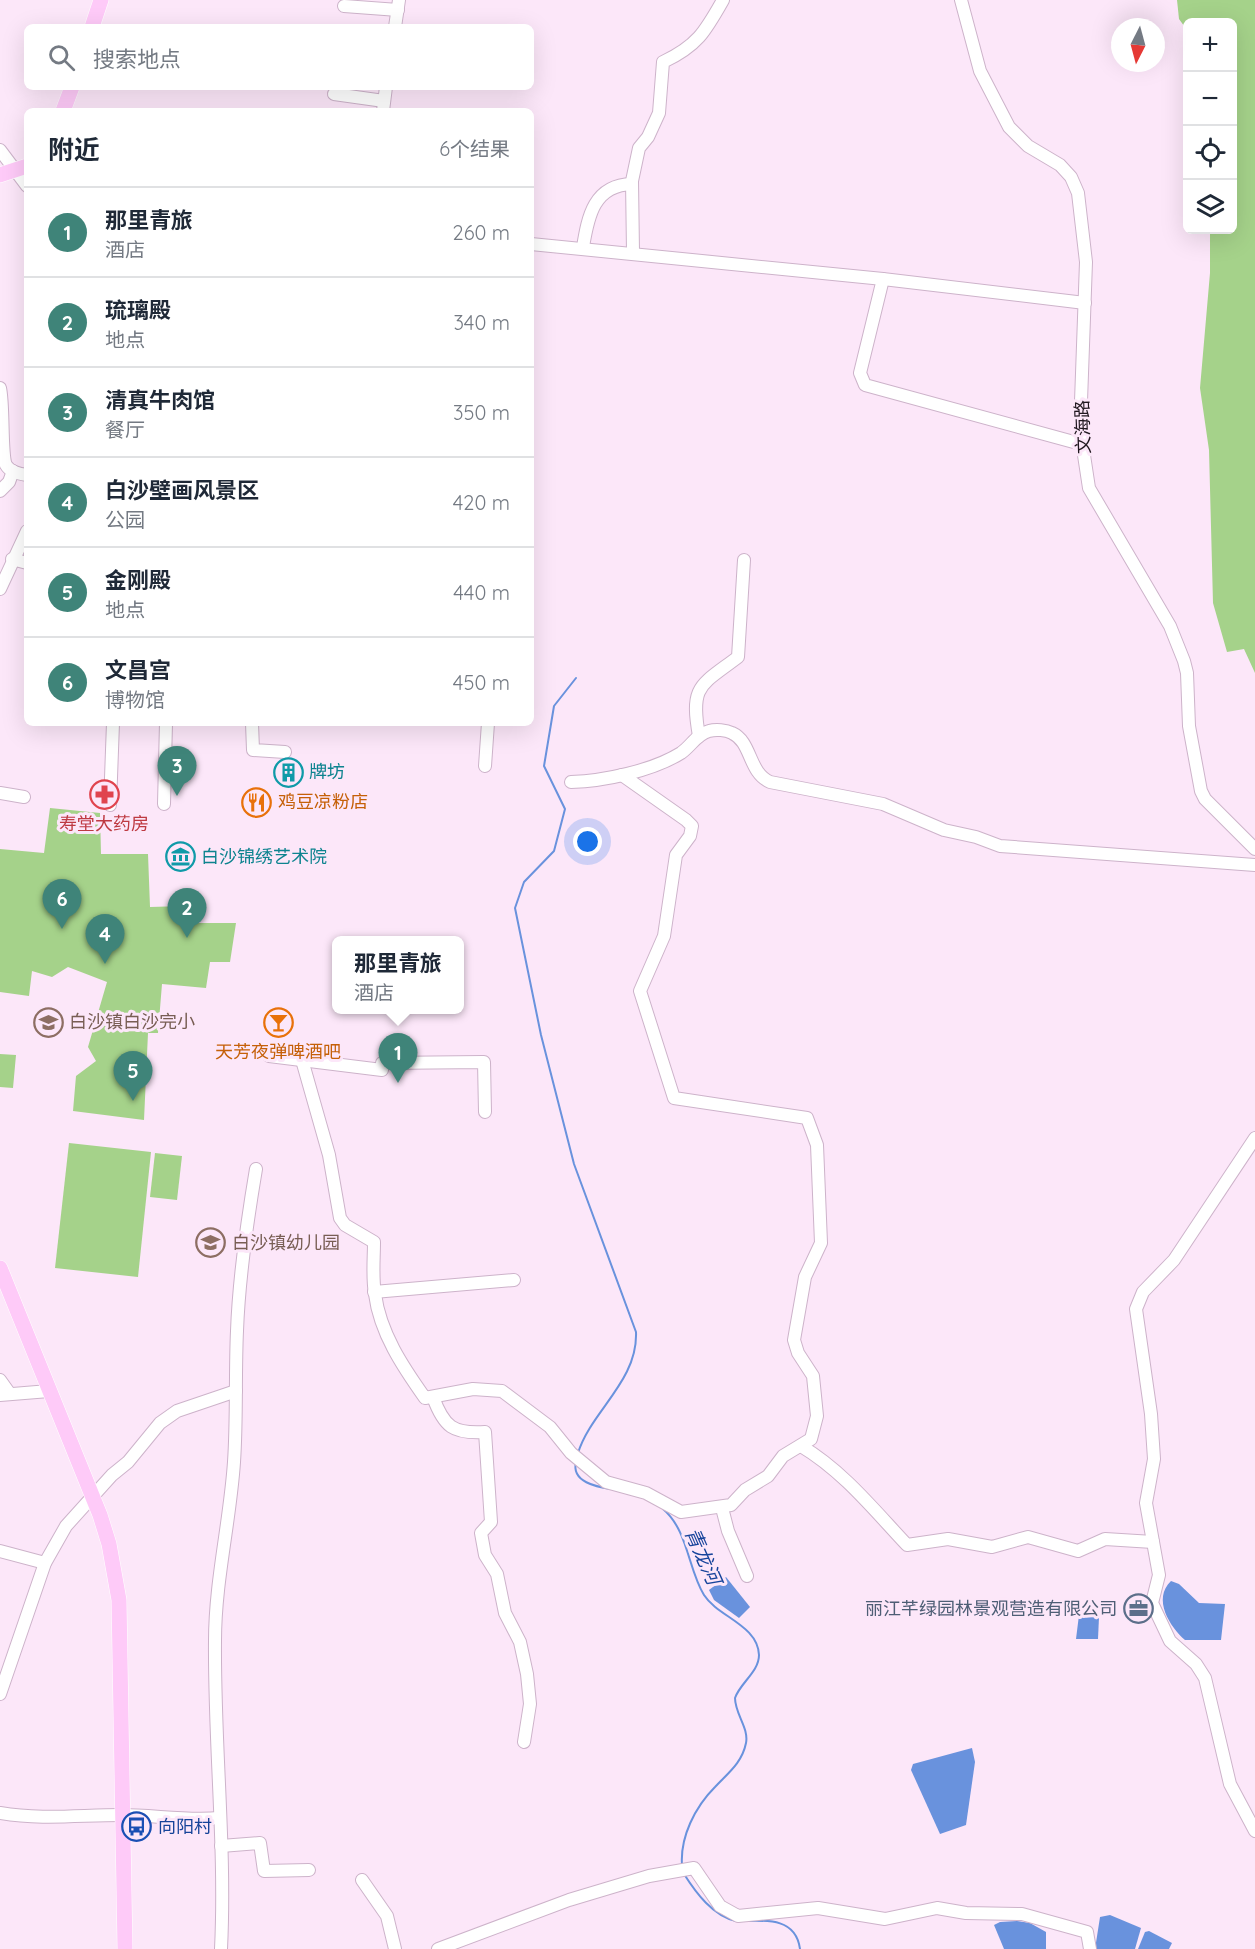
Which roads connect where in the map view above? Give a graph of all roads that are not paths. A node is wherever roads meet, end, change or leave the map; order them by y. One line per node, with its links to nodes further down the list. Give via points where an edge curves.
1 (101, 0): 6 (main road)
2 (723, 0): 16 (street, via 696,43 663,62 657,119 639,148)
3 (961, 0): 21 (street, 文海路, via 980,71 1009,127 1028,146 1060,165 1075,185 1086,248)
4 (398, 5): 5 (street); 7 (street)
5 (344, 6)
6 (93, 24)
7 (395, 24)
8 (71, 90): 12 (main road)
9 (386, 90): 11 (street)
10 (334, 94): 11 (street)
11 (383, 106)
12 (64, 108)
13 (0, 150): 14 (street)
14 (14, 171): 15 (street)
15 (24, 183)
16 (632, 183): 18 (street, via 612,188 596,201); 19 (street)
17 (534, 243): 18 (street)
18 (582, 247): 19 (street)
19 (633, 252): 20 (street)
20 (883, 279): 21 (street); 23 (street, via 860,373 865,385)
21 (1085, 303): 23 (street, 文海路)
22 (0, 388): 24 (street, via 5,462)
23 (1082, 444): 45 (street, 文海路, via 1089,488 1170,626 1184,661 1189,726 1201,791)
24 (13, 471): 25 (street); 26 (street)
25 (24, 474)
26 (0, 491)
27 (24, 537): 28 (street)
28 (12, 559): 30 (street); 31 (street)
29 (744, 560): 36 (street, via 738,657 698,689 695,697)
30 (24, 562)
31 (0, 589)
32 (113, 726): 44 (street)
33 (166, 726): 43 (street)
34 (252, 726): 37 (street, via 253,750)
35 (488, 726): 38 (street)
36 (699, 736): 39 (street, via 682,752); 46 (street, via 717,730 737,736 756,771 770,782 875,802 944,830 1000,846)
37 (285, 752)
38 (485, 766)
39 (622, 775): 40 (street); 60 (street, via 692,826 690,836 676,855 664,936 640,991 674,1098 807,1118 816,1139 821,1242 805,1277 794,1340 813,1376 817,1416 814,1434)
40 (570, 782)
41 (0, 793): 42 (street)
42 (24, 797)
43 (164, 804)
44 (110, 805)
45 (1255, 849)
46 (1255, 865)
47 (269, 1056): 48 (street)
48 (302, 1060): 49 (street, via 382,1070 382,1064 484,1062); 54 (street, via 329,1155 340,1218 374,1242)
49 (484, 1112)
50 (1255, 1138): 63 (street, via 1174,1260 1143,1292 1137,1304 1154,1459 1146,1503)
51 (256, 1169): 56 (street, via 245,1236)
52 (0, 1268): 57 (main road)
53 (514, 1280): 54 (street)
54 (374, 1292): 59 (street, via 397,1357 425,1398)
55 (0, 1380): 58 (street)
56 (236, 1390): 61 (street, via 177,1412 160,1423 128,1462); 71 (street, via 231,1504 215,1619)
57 (49, 1391): 58 (street); 61 (main road)
58 (5, 1394)
59 (433, 1397): 62 (street, via 473,1389 502,1391 550,1427 571,1453 606,1482 646,1493 678,1512); 68 (street, via 440,1416 459,1432 484,1432 491,1522 481,1533 485,1555 497,1575 505,1614 520,1642 527,1674 530,1704)
60 (801, 1446): 62 (street, via 786,1454 768,1476); 63 (street, via 836,1471 907,1545 948,1539 992,1547 1028,1537 1078,1551 1106,1539)
61 (92, 1496): 65 (street, via 66,1526); 70 (main road, via 109,1544 119,1600)
62 (722, 1508): 66 (street)
63 (1153, 1542): 72 (street, via 1159,1575 1152,1597 1154,1609 1170,1641 1196,1664 1205,1678 1231,1787)
64 (0, 1551): 65 (street)
65 (45, 1563): 67 (street)
66 (747, 1576)
67 (0, 1694)
68 (524, 1742)
69 (0, 1812): 70 (street, via 47,1818)
70 (124, 1815): 71 (street); 76 (main road)
71 (219, 1818): 73 (street)
72 (1255, 1831)
73 (221, 1846): 74 (street, via 260,1843 264,1871); 77 (street)
74 (309, 1870)
75 (362, 1880): 78 (street, via 389,1922)
76 (125, 1949)
77 (221, 1949)
78 (395, 1949)
79 (438, 1949): 80 (street, via 550,1905 649,1876 694,1868 720,1906 738,1916 815,1908 885,1919 937,1908 1022,1914 1058,1926 1081,1928 1087,1932)
80 (1090, 1949)

